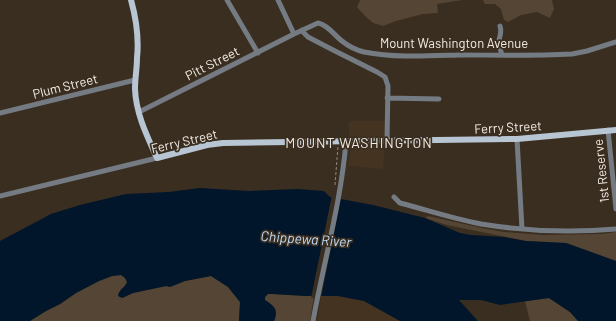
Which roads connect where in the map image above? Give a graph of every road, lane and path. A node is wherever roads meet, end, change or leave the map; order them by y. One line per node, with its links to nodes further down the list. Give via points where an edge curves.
1 (131, 0): 10 (main road, via 138,41)
2 (227, 0): 8 (street)
3 (278, 0): 6 (street)
4 (500, 26): 9 (street, via 499,46)
5 (302, 30): 6 (street, Mount Washington Avenue); 9 (street, Mount Washington Avenue, via 321,23 341,40 362,52 415,56); 11 (street, via 308,37 385,77)
6 (294, 34): 8 (street, Pitt Street)
7 (616, 42): 9 (street, Mount Washington Avenue, via 579,53)
8 (258, 53): 13 (street, Pitt Street)
9 (502, 55)
10 (135, 80): 13 (main road); 14 (street, Plum Street)
11 (387, 98): 12 (street); 18 (street)
12 (439, 99)
13 (139, 112): 21 (main road)
14 (0, 113)
15 (608, 130): 16 (main road, Ferry Street); 17 (main road, Ferry Street); 25 (street, 1st Reserve)
16 (616, 130)
17 (517, 139): 18 (main road, Ferry Street); 26 (street)
18 (387, 141): 20 (main road, Ferry Street)
19 (338, 142): 20 (main road, Ferry Street); 21 (main road, Ferry Street, via 215,144); 22 (path)
20 (346, 142): 22 (street, via 344,168)
21 (157, 158): 23 (street, Ferry Street)
22 (338, 188): 28 (street)
23 (0, 196)
24 (394, 197): 26 (street, via 400,203 459,219)
25 (616, 210)
26 (522, 228): 27 (street, via 560,231)
27 (616, 229)
28 (313, 321)

